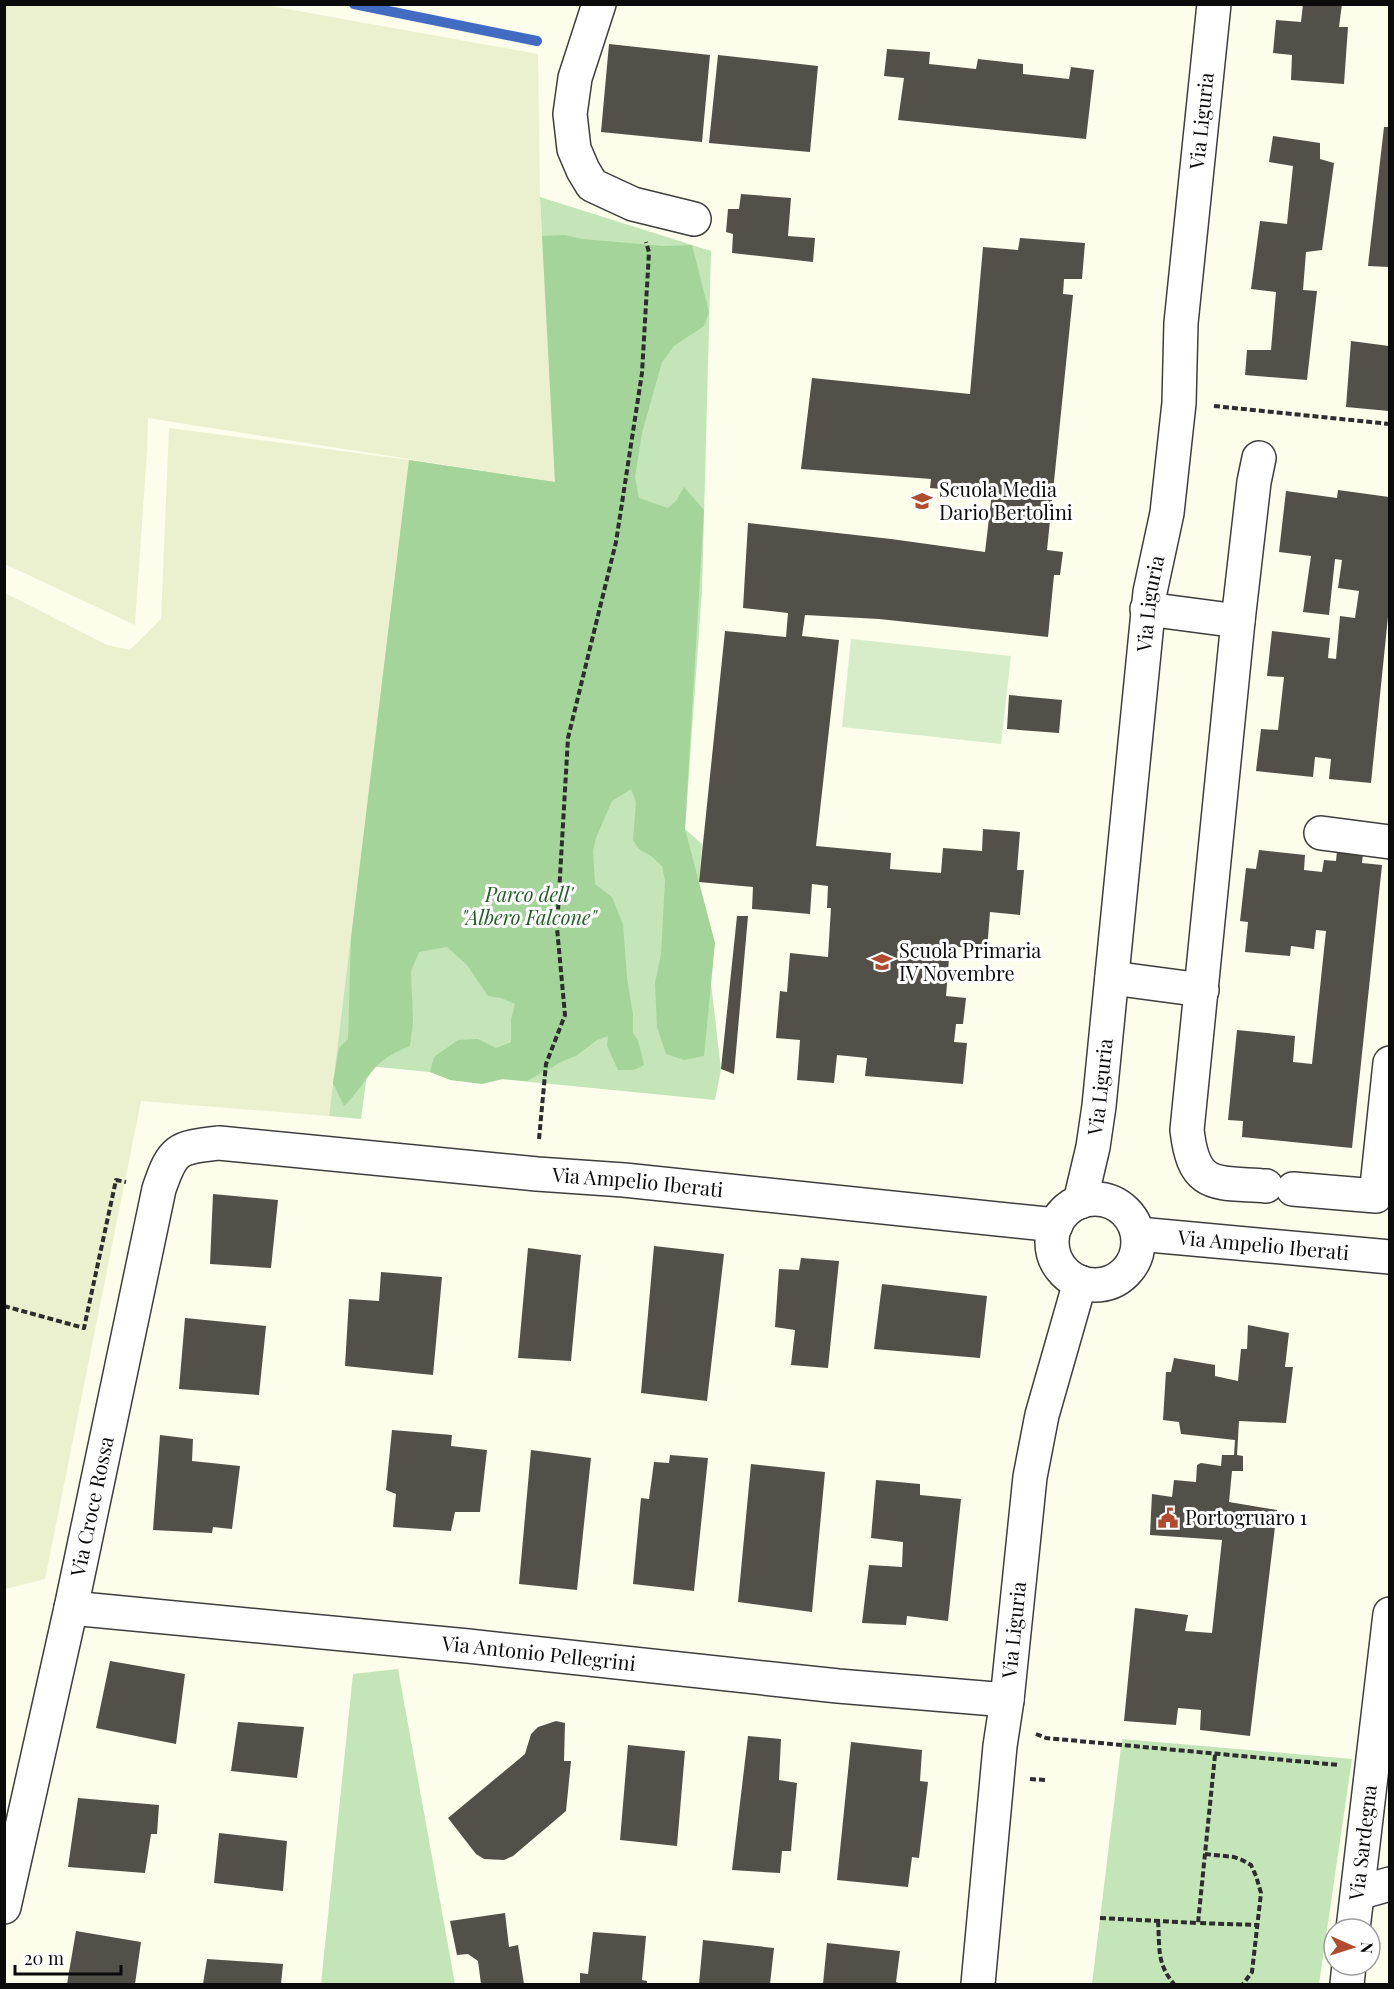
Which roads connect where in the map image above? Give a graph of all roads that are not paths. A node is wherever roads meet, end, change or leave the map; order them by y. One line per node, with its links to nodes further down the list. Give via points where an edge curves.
1 (599, 4): 3 (street, via 575,78 570,114 574,148 583,170 592,184 633,204)
2 (1214, 4): 5 (street, Via Liguria, via 1181,323 1179,403 1167,513)
3 (693, 219)
4 (1259, 458): 6 (street)
5 (1148, 609): 6 (street); 9 (street, Via Liguria)
6 (1238, 621): 10 (street)
7 (1321, 833): 8 (street)
8 (1389, 842)
9 (1112, 978): 10 (street); 13 (street, Via Liguria, via 1099,1106)
10 (1202, 990): 11 (street, via 1187,1130 1189,1150 1197,1169 1212,1182 1376,1196)
11 (1389, 1063)
12 (219, 1143): 14 (street, Via Ampelio Iberati); 18 (street, Via Croce Rossa, via 192,1146 175,1154 166,1167)
13 (1080, 1202): 14 (street, via 1063,1213); 15 (street, via 1102,1199 1115,1203 1134,1222)
14 (1056, 1225): 17 (street, via 1053,1252 1068,1276)
15 (1138, 1234): 16 (street, Via Ampelio Iberati); 17 (street, via 1135,1260 1118,1279 1093,1286)
16 (1389, 1257)
17 (1080, 1282): 20 (street, Via Liguria, via 1042,1415 1030,1477)
18 (71, 1608): 20 (street, Via Antonio Pellegrini); 23 (street, Via Croce Rossa)
19 (1389, 1614): 22 (street, Via Sardegna)
20 (1007, 1700): 25 (street, Via Liguria, via 999,1746)
21 (1389, 1884): 22 (street)
22 (1358, 1893): 24 (street, Via Sardegna)
23 (4, 1907)
24 (1355, 1917)
25 (978, 1984)

